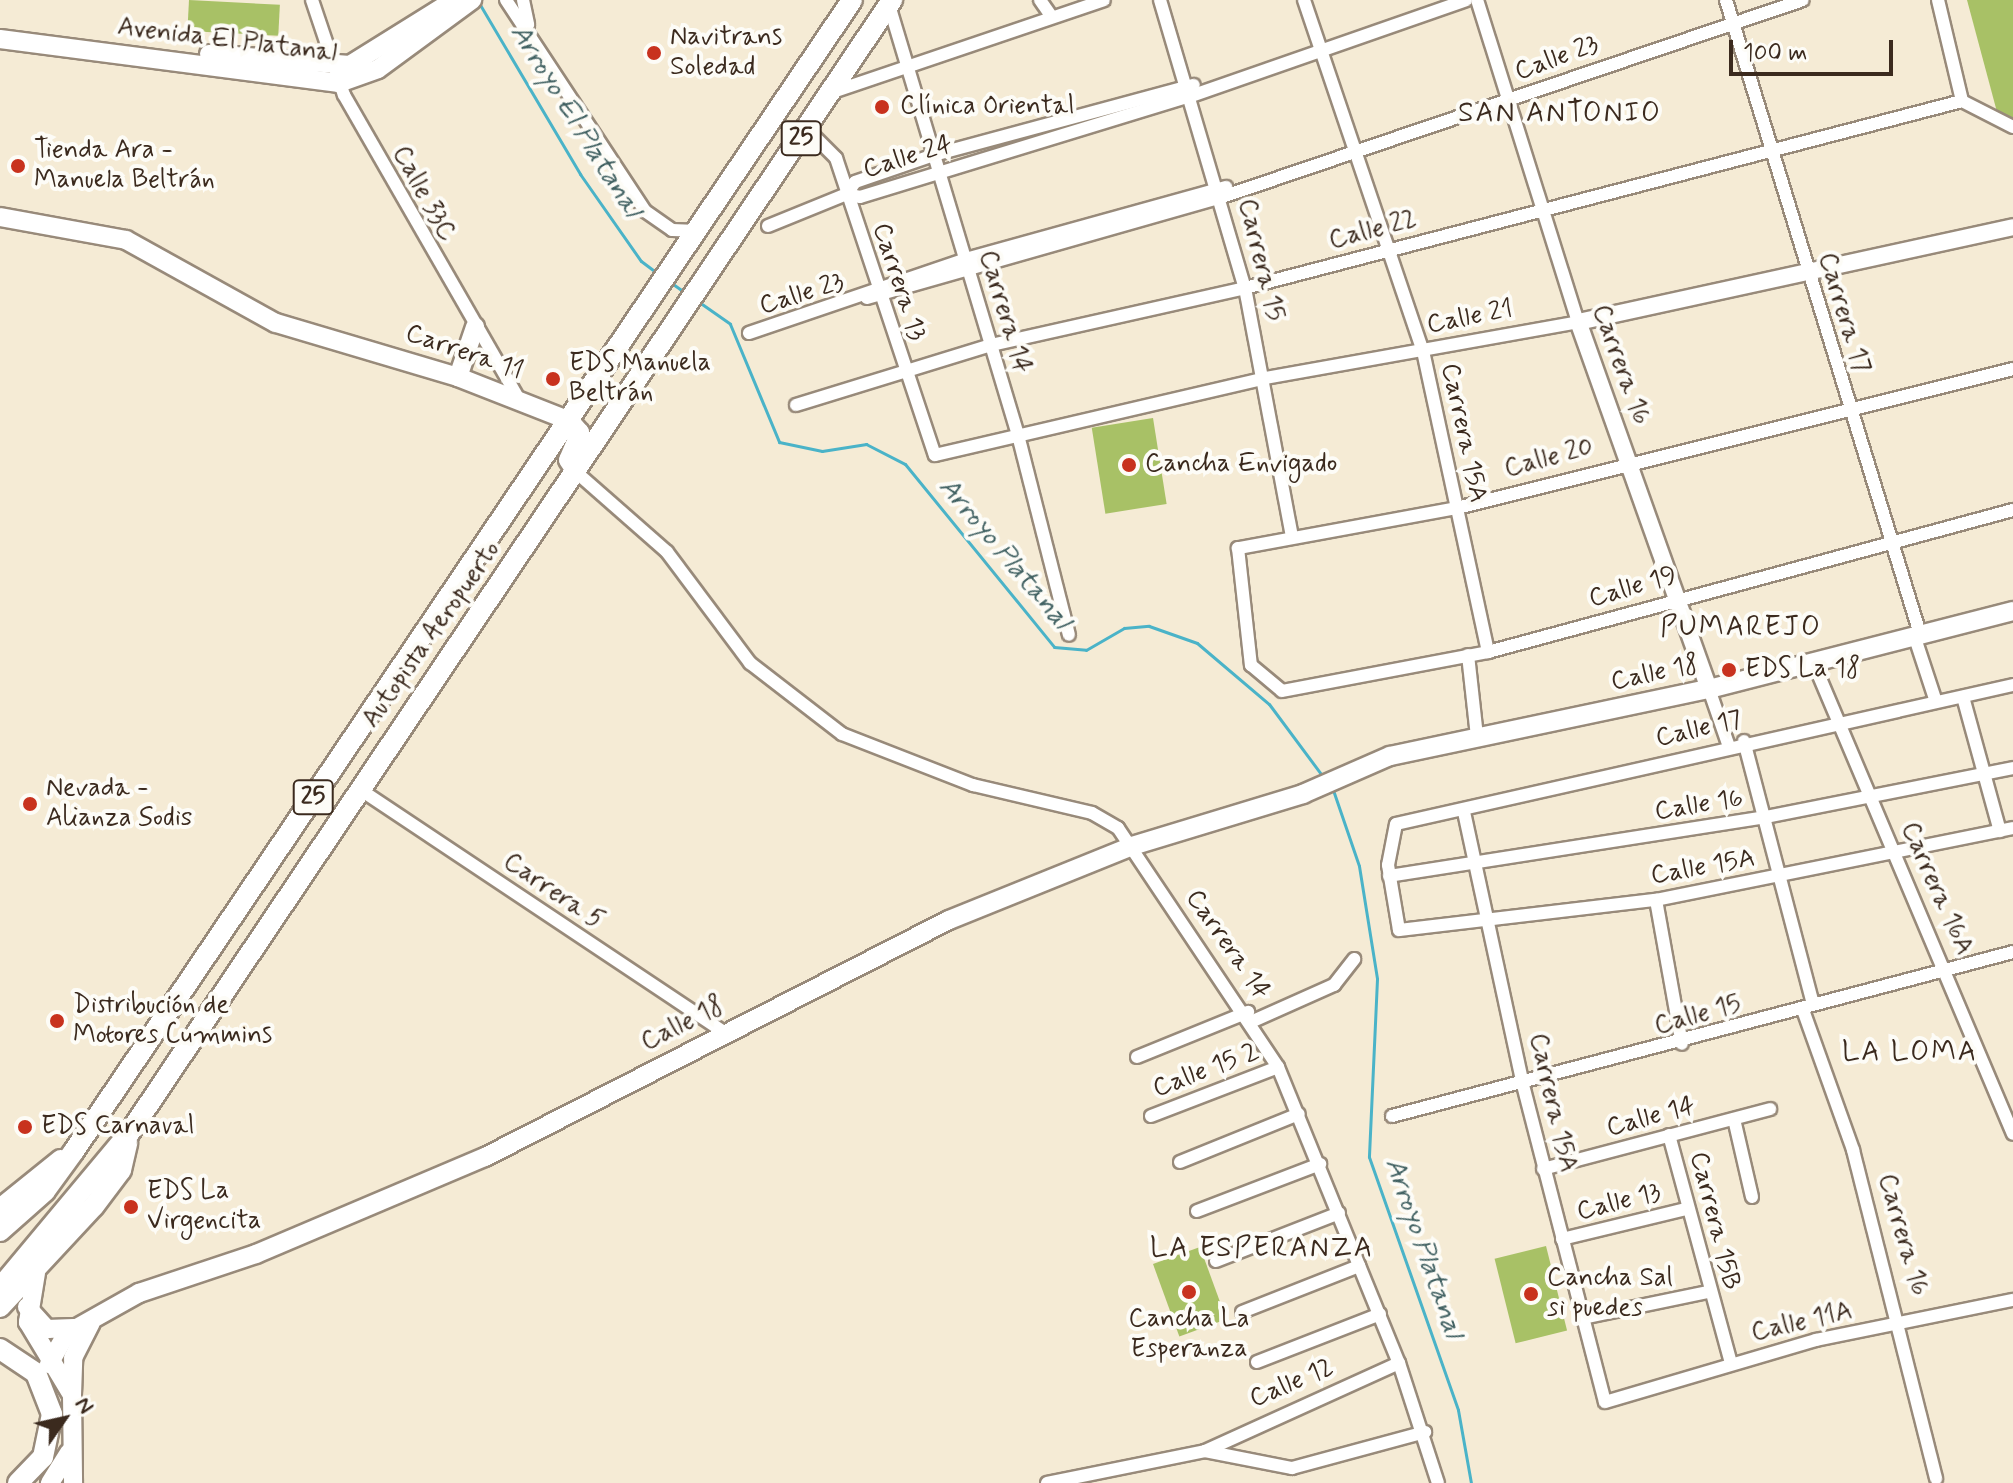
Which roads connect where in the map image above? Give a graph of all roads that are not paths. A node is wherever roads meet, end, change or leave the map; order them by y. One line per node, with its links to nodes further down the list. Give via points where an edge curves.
1 (312, 0): 25 (street, Calle 33C)
2 (506, 0): 20 (street)
3 (523, 0): 20 (street)
4 (852, 0): 43 (highway, Autopista Aeropuerto / 25)
5 (1040, 0): 17 (street)
6 (1104, 0): 16 (street)
7 (1160, 0): 27 (street, Carrera 15)
8 (1304, 0): 22 (street, Carrera 15A)
9 (1466, 0): 22 (street, Calle 24)
10 (1477, 0): 29 (street, Carrera 16)
11 (1726, 0): 18 (street, Carrera 17)
12 (1803, 0): 18 (street, Calle 23)
13 (1938, 0): 30 (street)
14 (890, 2): 23 (highway, Autopista Aeropuerto / 25); 24 (street, Carrera 14)
15 (463, 4): 25 (main road, Avenida El Platanal, via 378,69)
16 (1074, 4): 17 (street)
17 (1051, 16): 24 (street)
18 (1733, 20): 29 (street, Calle 23); 33 (street, Carrera 17)
19 (0, 27): 25 (main road, Avenida El Platanal)
20 (528, 28): 43 (street, via 645,211 672,230)
21 (0, 39): 25 (main road, Avenida El Platanal)
22 (1323, 46): 27 (street, Calle 24); 34 (street, Carrera 15A)
23 (855, 59): 26 (street); 28 (highway, Autopista Aeropuerto / 25)
24 (907, 65): 26 (street); 35 (street, Carrera 14)
25 (337, 75): 50 (street, Calle 33C)
26 (871, 77): 28 (street)
27 (1189, 90): 35 (street, Calle 24); 36 (street, Calle 24); 37 (street, Carrera 15)
28 (830, 93): 32 (highway, Autopista Aeropuerto / 25)
29 (1506, 100): 34 (street, Calle 23); 39 (street, Carrera 16)
30 (1962, 101): 31 (street); 33 (street, Calle 22)
31 (2013, 127)
32 (807, 129): 38 (street, Carrera 13, via 829,145); 65 (highway, Autopista Aeropuerto / 25)
33 (1770, 146): 39 (street, Calle 22); 46 (street, Carrera 17)
34 (1355, 148): 37 (street, Calle 23); 44 (street, Carrera 15A)
35 (934, 155): 36 (street, Carrera 14); 38 (street, Calle 24, via 855,182)
36 (939, 171): 38 (street, Calle 24); 45 (street, Carrera 14)
37 (1220, 191): 45 (street, Calle 23); 47 (street, Carrera 15)
38 (847, 194): 41 (street); 48 (street, Carrera 13)
39 (1540, 210): 44 (street, Calle 22); 49 (street, Carrera 16)
40 (0, 217): 56 (main road, Carrera 11, via 126,240 276,323)
41 (768, 226)
42 (2013, 227): 46 (street, Calle 21)
43 (697, 231): 61 (highway, Autopista Aeropuerto / 25)
44 (1390, 249): 47 (street, Calle 22); 53 (street, Carrera 15A)
45 (968, 266): 48 (street, Calle 23); 52 (street, Carrera 14)
46 (1807, 269): 49 (street, Calle 21); 60 (street, Carrera 17)
47 (1245, 288): 52 (street, Calle 22); 57 (street, Carrera 15)
48 (875, 296): 51 (street, Calle 23); 55 (street, Carrera 13)
49 (1578, 322): 53 (street, Calle 21); 64 (street, Carrera 16)
50 (475, 327): 56 (main road); 58 (street, Calle 33C)
51 (749, 333)
52 (991, 345): 55 (street, Calle 22); 62 (street, Carrera 14)
53 (1423, 351): 57 (street, Calle 21); 66 (street, Carrera 15A)
54 (2013, 369): 60 (street, Calle 20)
55 (904, 372): 59 (street, Calle 22); 63 (street, Carrera 13)
56 (458, 377): 58 (main road, Carrera 11)
57 (1265, 378): 62 (street, Calle 21); 68 (street, Carrera 15)
58 (518, 398): 61 (main road, Carrera 11)
59 (796, 405)
60 (1849, 407): 64 (street, Calle 20); 69 (street, Carrera 17)
61 (570, 421): 65 (main road, via 580,432 568,460); 118 (highway, Autopista Aeropuerto / 25)
62 (1018, 435): 63 (street, Calle 21); 72 (street, Carrera 14)
63 (935, 455)
64 (1628, 460): 66 (street, Calle 20); 70 (street, Carrera 16)
65 (576, 472): 88 (highway, Autopista Aeropuerto / 25); 93 (street, Carrera 14, via 667,552 750,663 782,693 842,734 918,764 1102,816)
66 (1457, 508): 68 (street, Calle 20); 74 (street, Carrera 15A)
67 (2013, 510): 69 (street, Calle 19)
68 (1292, 537): 77 (street, Calle 20, via 1237,550 1251,665)
69 (1892, 542): 70 (street, Calle 19); 73 (street, Carrera 17)
70 (1678, 598): 74 (street, Calle 19); 79 (street, Carrera 16)
71 (2013, 611): 73 (main road, Calle 18)
72 (1069, 635)
73 (1918, 638): 76 (main road, Calle 18); 81 (street, Carrera 17)
74 (1488, 652): 75 (street, Calle 19)
75 (1468, 655): 77 (street, Calle 19, via 1282,691); 83 (street)
76 (1814, 664): 79 (main road, Calle 18); 82 (street, Carrera 16A)
77 (1265, 681)
78 (2013, 685): 80 (street, Calle 17)
79 (1709, 689): 83 (main road, Calle 18); 85 (street, Carrera 16)
80 (1963, 697): 81 (street, Calle 17); 87 (street)
81 (1936, 702): 82 (street, Calle 17)
82 (1835, 723): 84 (street, Calle 17); 89 (street, Carrera 16A)
83 (1477, 737): 93 (main road, Calle 18, via 1348,772)
84 (1744, 741): 85 (street, Calle 17); 91 (street, Carrera 16)
85 (1728, 744): 90 (street, Calle 17)
86 (2013, 768): 87 (street, Calle 16)
87 (1985, 772): 89 (street, Calle 16); 92 (street)
88 (358, 788): 105 (street, Carrera 5); 115 (highway, Autopista Aeropuerto / 25)
89 (1868, 793): 91 (street, Calle 16); 94 (street, Carrera 16A)
90 (1464, 812): 95 (street, Carrera 15A); 96 (street, Calle 17, via 1390,829)
91 (1766, 817): 95 (street, Calle 16); 97 (street, Carrera 16)
92 (2006, 829): 94 (street, Calle 15A)
93 (1132, 846): 104 (street, Carrera 14); 105 (main road, Calle 18, via 949,920)
94 (1896, 853): 97 (street, Calle 15A); 102 (street, Carrera 16A)
95 (1474, 864): 96 (street, Calle 16); 99 (street, Carrera 15A)
96 (1389, 876): 99 (street, Calle 15A, via 1399,930)
97 (1781, 876): 98 (street, Calle 15A); 103 (street, Carrera 16)
98 (1656, 900): 99 (street, Calle 15A); 106 (street)
99 (1491, 916): 109 (street, Carrera 15A)
100 (2013, 952): 102 (street, Calle 15)
101 (1354, 959): 104 (street, via 1334,985)
102 (1947, 966): 103 (street, Calle 15); 116 (street, Carrera 16A)
103 (1808, 1007): 106 (street, Calle 15); 141 (street, Carrera 16)
104 (1250, 1017): 107 (street); 108 (street, Carrera 14)
105 (724, 1032): 137 (main road, Calle 18, via 485,1157)
106 (1682, 1044): 109 (street, Calle 15)
107 (1137, 1057)
108 (1278, 1067): 111 (street, Carrera 14); 112 (street, Calle 15 2)
109 (1523, 1085): 113 (street, Calle 15); 121 (street, Carrera 15A)
110 (1770, 1109): 114 (street, Calle 14)
111 (1299, 1114): 119 (street); 120 (street, Carrera 14)
112 (1151, 1116)
113 (1392, 1116)
114 (1734, 1119): 117 (street, Calle 14); 122 (street)
115 (130, 1132): 131 (highway, via 121,1170); 132 (highway, Autopista Aeropuerto / 25)
116 (2013, 1134)
117 (1669, 1135): 121 (street, Calle 14); 124 (street, Carrera 15B)
118 (74, 1151): 123 (highway); 127 (highway, Autopista Aeropuerto / 25, via 45,1191)
119 (1180, 1162)
120 (1320, 1164): 125 (street); 126 (street, Carrera 14)
121 (1543, 1169): 128 (street, Carrera 15A)
122 (1752, 1197)
123 (0, 1209)
124 (1686, 1209): 128 (street, Calle 13); 133 (street, Carrera 15B)
125 (1197, 1211)
126 (1339, 1213): 129 (street); 130 (street, Carrera 14)
127 (0, 1231)
128 (1562, 1239): 140 (street, Carrera 15A)
129 (1216, 1261)
130 (1359, 1266): 138 (street); 139 (street, Carrera 14)
131 (36, 1273): 135 (main road); 136 (highway)
132 (0, 1288)
133 (1708, 1292): 140 (street); 146 (street, Carrera 15B)
134 (2013, 1300): 141 (street, Calle 11A)
135 (27, 1306): 142 (main road, via 47,1329); 147 (main road, via 32,1337)
136 (0, 1307)
137 (103, 1311): 142 (main road, Calle 18); 148 (main road, via 79,1340)
138 (1242, 1312)
139 (1380, 1314): 144 (street); 145 (street, Carrera 14)
140 (1582, 1318): 149 (street, Carrera 15A)
141 (1901, 1323): 146 (street, Calle 11A); 153 (street, Carrera 16)
142 (76, 1327): 147 (main road, Calle 18, via 58,1342)
143 (0, 1349): 154 (highway, via 36,1373 52,1414 43,1457)
144 (1257, 1362)
145 (1399, 1363): 150 (street, Carrera 14); 152 (street, Calle 12)
146 (1731, 1363): 149 (street, Calle 11A)
147 (49, 1364): 148 (main road)
148 (72, 1395): 151 (main road)
149 (1605, 1402)
150 (1425, 1432): 152 (street, via 1292,1468); 158 (street, Carrera 14)
151 (73, 1442): 155 (main road); 156 (main road)
152 (1205, 1451): 157 (street)
153 (1936, 1479)
154 (18, 1483)
155 (50, 1483)
156 (73, 1483)
157 (1047, 1483)
158 (1438, 1483)

